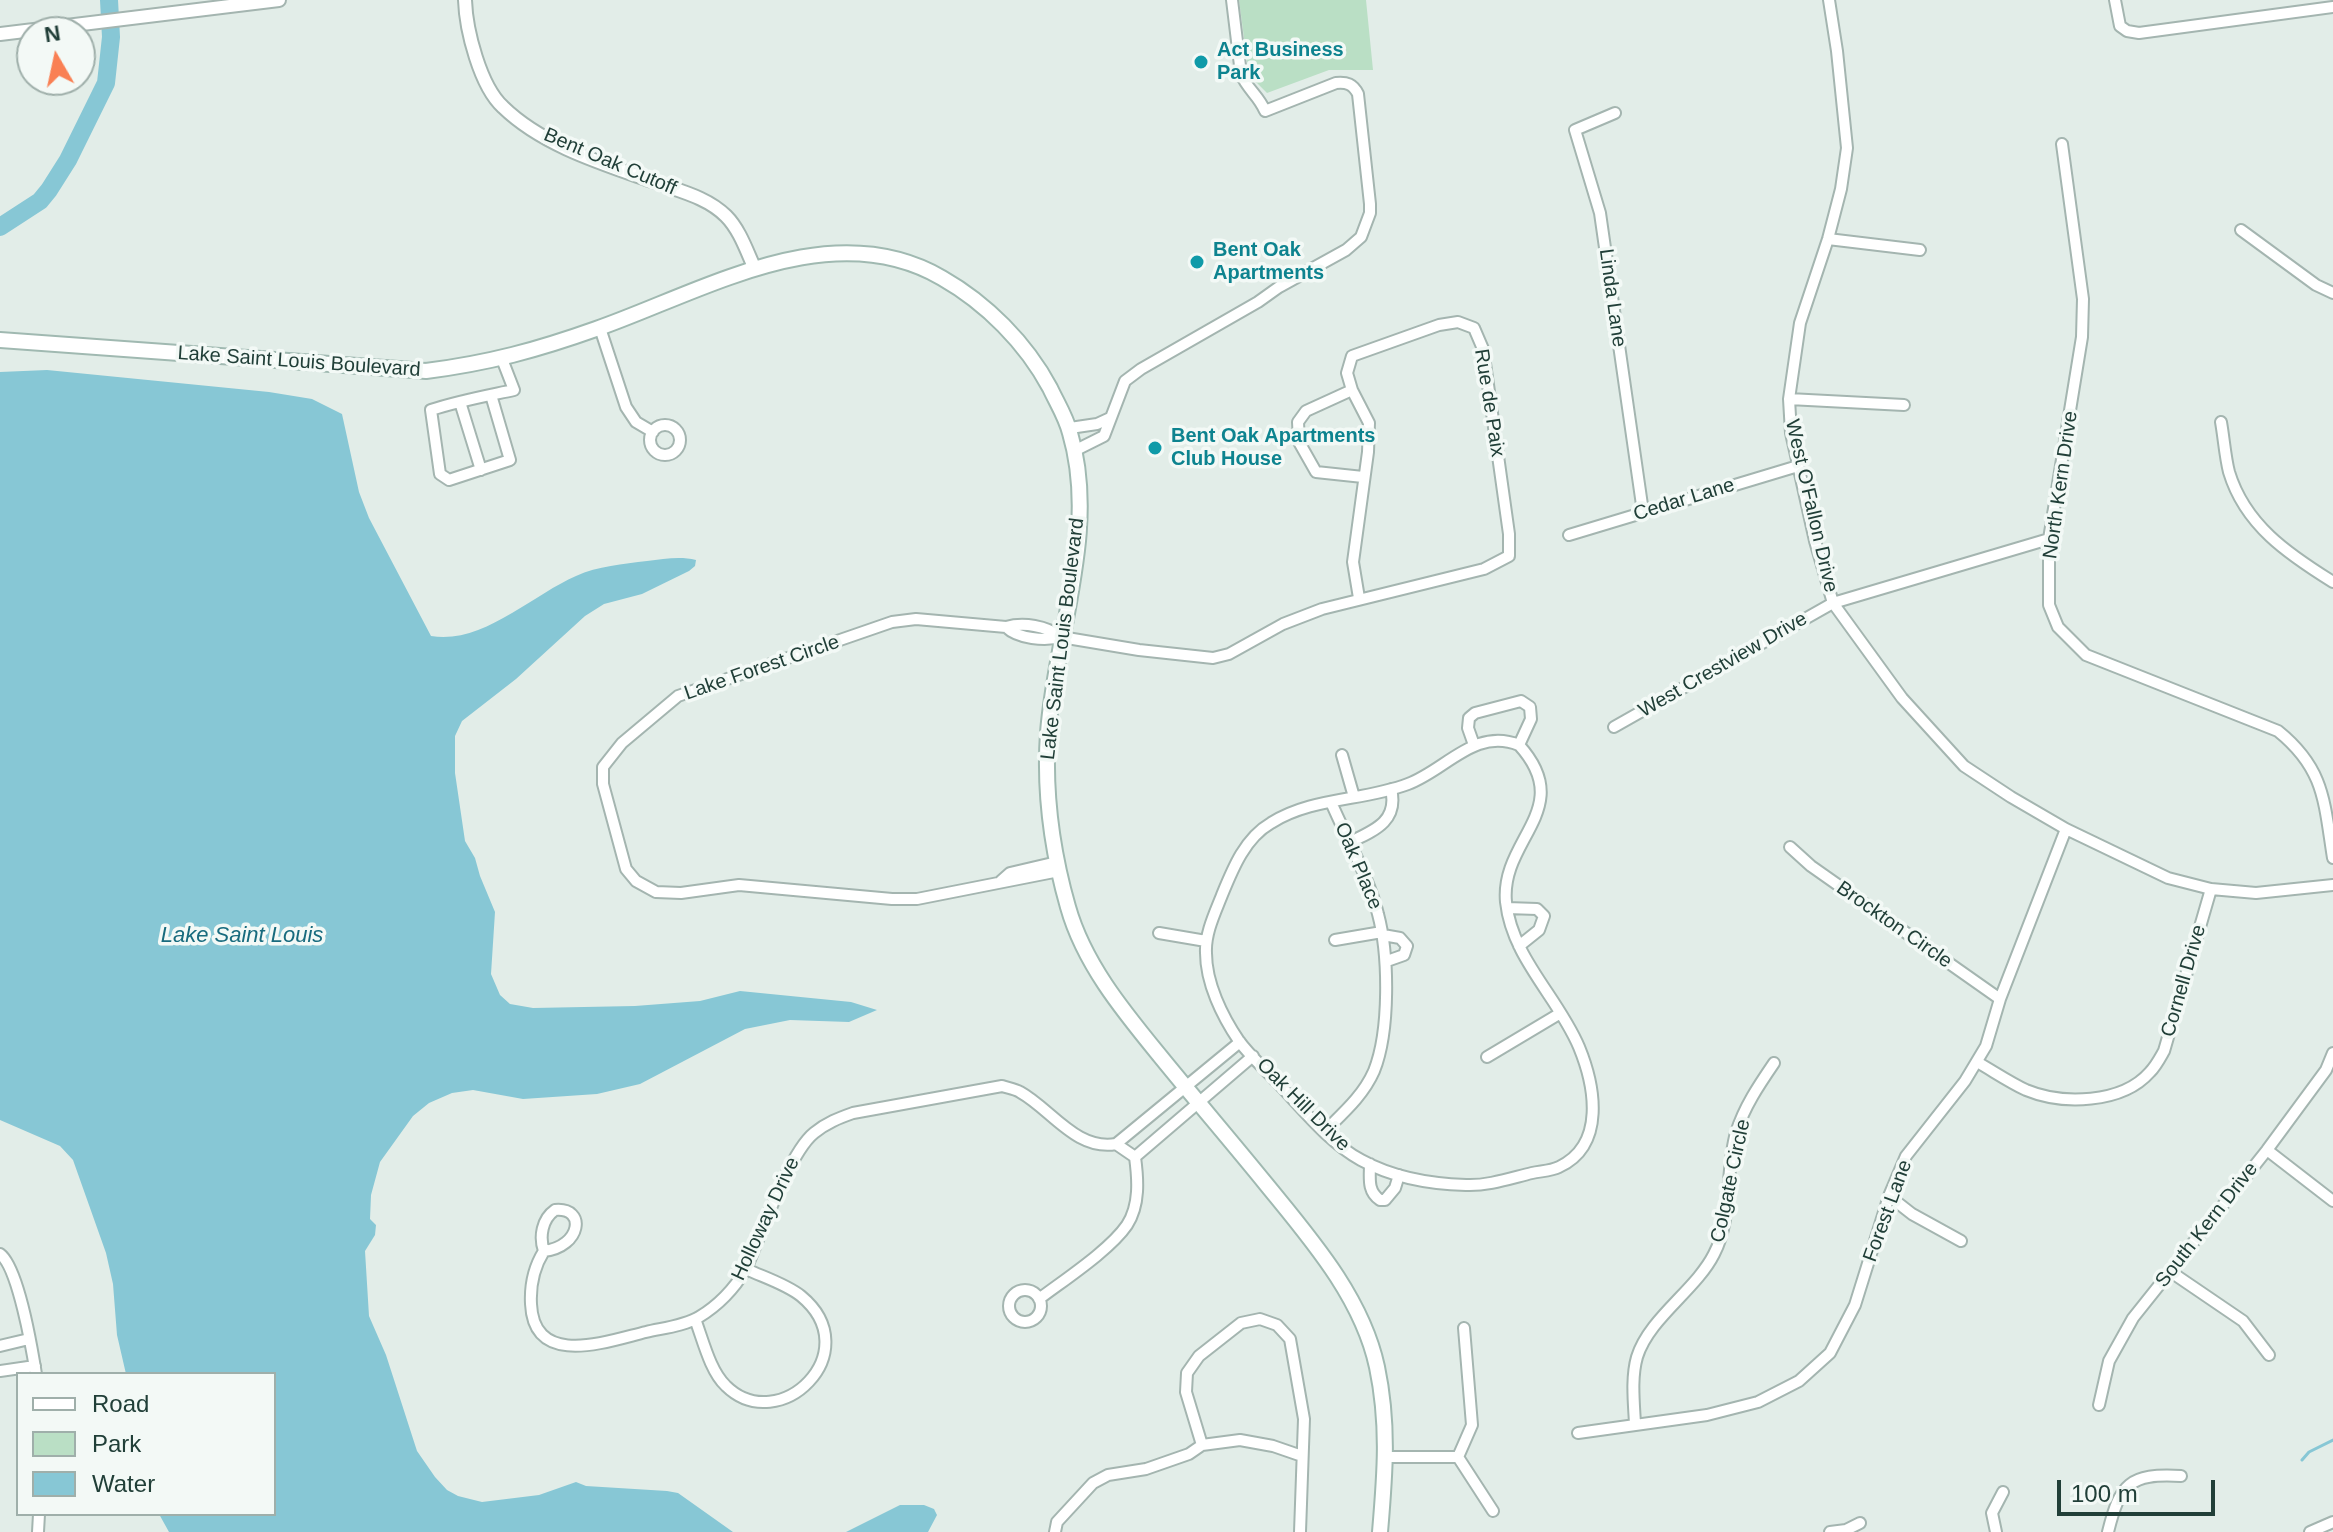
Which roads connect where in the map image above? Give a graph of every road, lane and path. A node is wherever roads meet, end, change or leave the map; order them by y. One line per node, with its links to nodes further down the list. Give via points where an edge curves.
1 (279, 0): 7 (street)
2 (465, 0): 13 (street, Bent Oak Cutoff, via 480,70 501,106 541,135 705,200 735,228)
3 (1232, 0): 23 (street, via 1241,74 1265,111 1336,83 1354,87 1370,213 1361,237 1346,250 1125,381)
4 (1829, 0): 11 (street, West O'Fallon Drive, via 1847,148)
5 (2115, 0): 6 (street, via 2120,26 2139,33)
6 (2333, 7)
7 (0, 34)
8 (1615, 113): 31 (street, Linda Lane, via 1575,130 1600,213)
9 (2062, 144): 33 (street, North Kern Drive, via 2083,312)
10 (2241, 230): 14 (street)
11 (1828, 239): 12 (street); 20 (street, West O'Fallon Drive, via 1800,323)
12 (1920, 250)
13 (755, 269): 15 (main road, Lake Saint Louis Boulevard); 25 (main road, Lake Saint Louis Boulevard, via 849,253 897,260 939,276 988,310 1034,361)
14 (2333, 293)
15 (600, 328): 17 (main road, Lake Saint Louis Boulevard); 26 (street, via 626,407 636,422)
16 (0, 340): 17 (main road, Lake Saint Louis Boulevard, via 426,371)
17 (502, 359): 19 (street, via 514,390)
18 (1352, 390): 30 (street, via 1369,423); 30 (street, via 1306,411 1298,422 1299,442 1316,472); 35 (street, Rue de Paix, via 1347,373 1352,356 1439,325 1458,322 1474,328 1483,349 1509,534 1509,556 1484,569)
19 (491, 395): 21 (street); 29 (street, via 510,460)
20 (1789, 399): 22 (street); 28 (street, West O'Fallon Drive)
21 (460, 402): 29 (street); 29 (street, via 431,410 440,474 449,480)
22 (1904, 405)
23 (1110, 418): 25 (street); 27 (street, via 1104,436)
24 (2221, 422): 34 (street, via 2229,471 2244,508 2262,531)
25 (1070, 428): 27 (main road, Lake Saint Louis Boulevard)
26 (653, 432)
27 (1074, 451): 37 (main road, Lake Saint Louis Boulevard, via 1078,531)
28 (1798, 466): 31 (street, Cedar Lane); 36 (street, West O'Fallon Drive)
29 (481, 470)
30 (1363, 477): 35 (street, via 1353,562)
31 (1643, 512): 32 (street, Cedar Lane)
32 (1569, 535)
33 (2049, 539): 36 (street, West Crestview Drive); 48 (street, North Kern Drive, via 2049,605 2070,642 2086,655 2278,731 2300,749 2316,774)
34 (2333, 582)
35 (1359, 598): 37 (street, Rue de Paix, via 1283,624 1213,658)
36 (1833, 603): 38 (street, West Crestview Drive); 45 (street, West O'Fallon Drive, via 1902,698 1964,766)
37 (1061, 637): 49 (main road, Lake Saint Louis Boulevard, via 1046,776); 49 (street, Lake Forest Circle, via 1050,629 1014,625 892,622 678,696 622,743 603,767 626,869 656,892 739,885 917,899 1001,881 1010,873)
38 (1614, 727)
39 (1474, 745): 40 (street, Oak Hill Drive, via 1493,740); 40 (street, via 1469,718 1521,701 1530,707 1531,719); 42 (street, Oak Hill Drive, via 1412,783)
40 (1519, 745): 52 (street, Oak Hill Drive, via 1533,762 1541,804 1512,867)
41 (1342, 755): 43 (street)
42 (1391, 789): 43 (street, Oak Hill Drive); 46 (street, via 1389,817)
43 (1354, 797): 44 (street, Oak Hill Drive)
44 (1331, 802): 46 (street, Oak Place); 56 (street, Oak Hill Drive, via 1270,823 1250,843 1232,869)
45 (2066, 829): 51 (street, West O'Fallon Drive, via 2168,878); 59 (street, Forest Lane)
46 (1348, 843): 54 (street, Oak Place, via 1378,911)
47 (1790, 847): 59 (street, Brockton Circle)
48 (2333, 858)
49 (1058, 866): 67 (main road, Lake Saint Louis Boulevard, via 1069,912 1100,977)
50 (2333, 885): 51 (street, West O'Fallon Drive, via 2256,893)
51 (2211, 889): 65 (street, Cornell Drive, via 2164,1051 2149,1074 2122,1091 2056,1099 2026,1090)
52 (1507, 908): 57 (street, Oak Hill Drive); 57 (street, via 1537,909 1544,916 1534,936)
53 (1159, 933): 56 (street)
54 (1382, 933): 55 (street, Oak Place); 58 (street, Oak Place); 58 (street, Oak Place, via 1407,946 1404,955)
55 (1335, 940)
56 (1206, 941): 61 (street, Oak Hill Drive, via 1213,991)
57 (1519, 946): 60 (street, Oak Hill Drive)
58 (1387, 961): 69 (street, Oak Place, via 1374,1071 1355,1101)
59 (2000, 999): 65 (street, Forest Lane)
60 (1559, 1014): 64 (street); 74 (street, Oak Hill Drive, via 1578,1044 1589,1080 1593,1118 1585,1148 1559,1167 1475,1185)
61 (1240, 1042): 63 (street, Oak Hill Drive); 67 (street, Oak Hill Drive)
62 (2333, 1053): 71 (street, South Kern Drive)
63 (1253, 1056): 68 (street); 69 (street, Oak Hill Drive)
64 (1487, 1057)
65 (1977, 1062): 75 (street, Forest Lane, via 1906,1156)
66 (1774, 1063): 91 (street, Colgate Circle, via 1736,1135 1715,1252 1637,1356)
67 (1186, 1087): 68 (main road, Lake Saint Louis Boulevard); 70 (street)
68 (1199, 1102): 72 (street); 95 (main road, Lake Saint Louis Boulevard, via 1318,1247 1359,1318 1376,1361)
69 (1324, 1132): 73 (street, Oak Hill Drive)
70 (1116, 1144): 72 (street); 80 (street, Holloway Drive, via 1087,1141 1020,1092 1002,1086 853,1113 812,1134 798,1150)
71 (2267, 1150): 76 (street); 81 (street, South Kern Drive)
72 (1135, 1157): 82 (street, via 1137,1192 1127,1225)
73 (1370, 1164): 74 (street, Oak Hill Drive); 74 (street, Oak Hill Drive, via 1371,1190 1380,1200 1390,1194)
74 (1399, 1175)
75 (1889, 1196): 77 (street); 91 (street, Forest Lane, via 1845,1329 1830,1353 1799,1381 1758,1402)
76 (2333, 1201)
77 (1961, 1241)
78 (544, 1251): 83 (street, Holloway Drive, via 530,1285 531,1308 539,1328 553,1342 592,1346)
79 (0, 1254): 85 (street, via 13,1272)
80 (746, 1269): 83 (street, Holloway Drive, via 718,1304); 83 (street, via 799,1294 814,1309 824,1328 826,1349 812,1381 791,1397 747,1399 726,1386)
81 (2171, 1272): 87 (street, via 2243,1321); 90 (street, South Kern Drive, via 2133,1318 2109,1361)
82 (1039, 1299)
83 (695, 1319)
84 (1464, 1328): 96 (street, via 1472,1425)
85 (29, 1339): 86 (street); 88 (street)
86 (0, 1346)
87 (2269, 1355)
88 (35, 1370): 89 (street)
89 (0, 1371)
90 (2099, 1405)
91 (1635, 1424): 92 (street, Forest Lane)
92 (1578, 1433)
93 (1202, 1445): 94 (street, via 1240,1440); 94 (street, via 1186,1392 1187,1373 1199,1356 1241,1323 1260,1319 1277,1325 1290,1339 1304,1419); 102 (street, via 1146,1469 1093,1483 1057,1522)
94 (1302, 1456): 103 (street)
95 (1387, 1457): 96 (street); 104 (main road, Lake Saint Louis Boulevard)
96 (1458, 1457): 99 (street)
97 (2181, 1476): 107 (street, via 2141,1479 2124,1488)
98 (2003, 1492): 106 (street, via 1992,1513)
99 (1493, 1511)
100 (2333, 1522): 108 (street)
101 (1860, 1523): 105 (street)
102 (1055, 1532)
103 (1300, 1532)
104 (1380, 1532)
105 (1830, 1532)
106 (1996, 1532)
107 (2108, 1532)
108 (2310, 1532)

